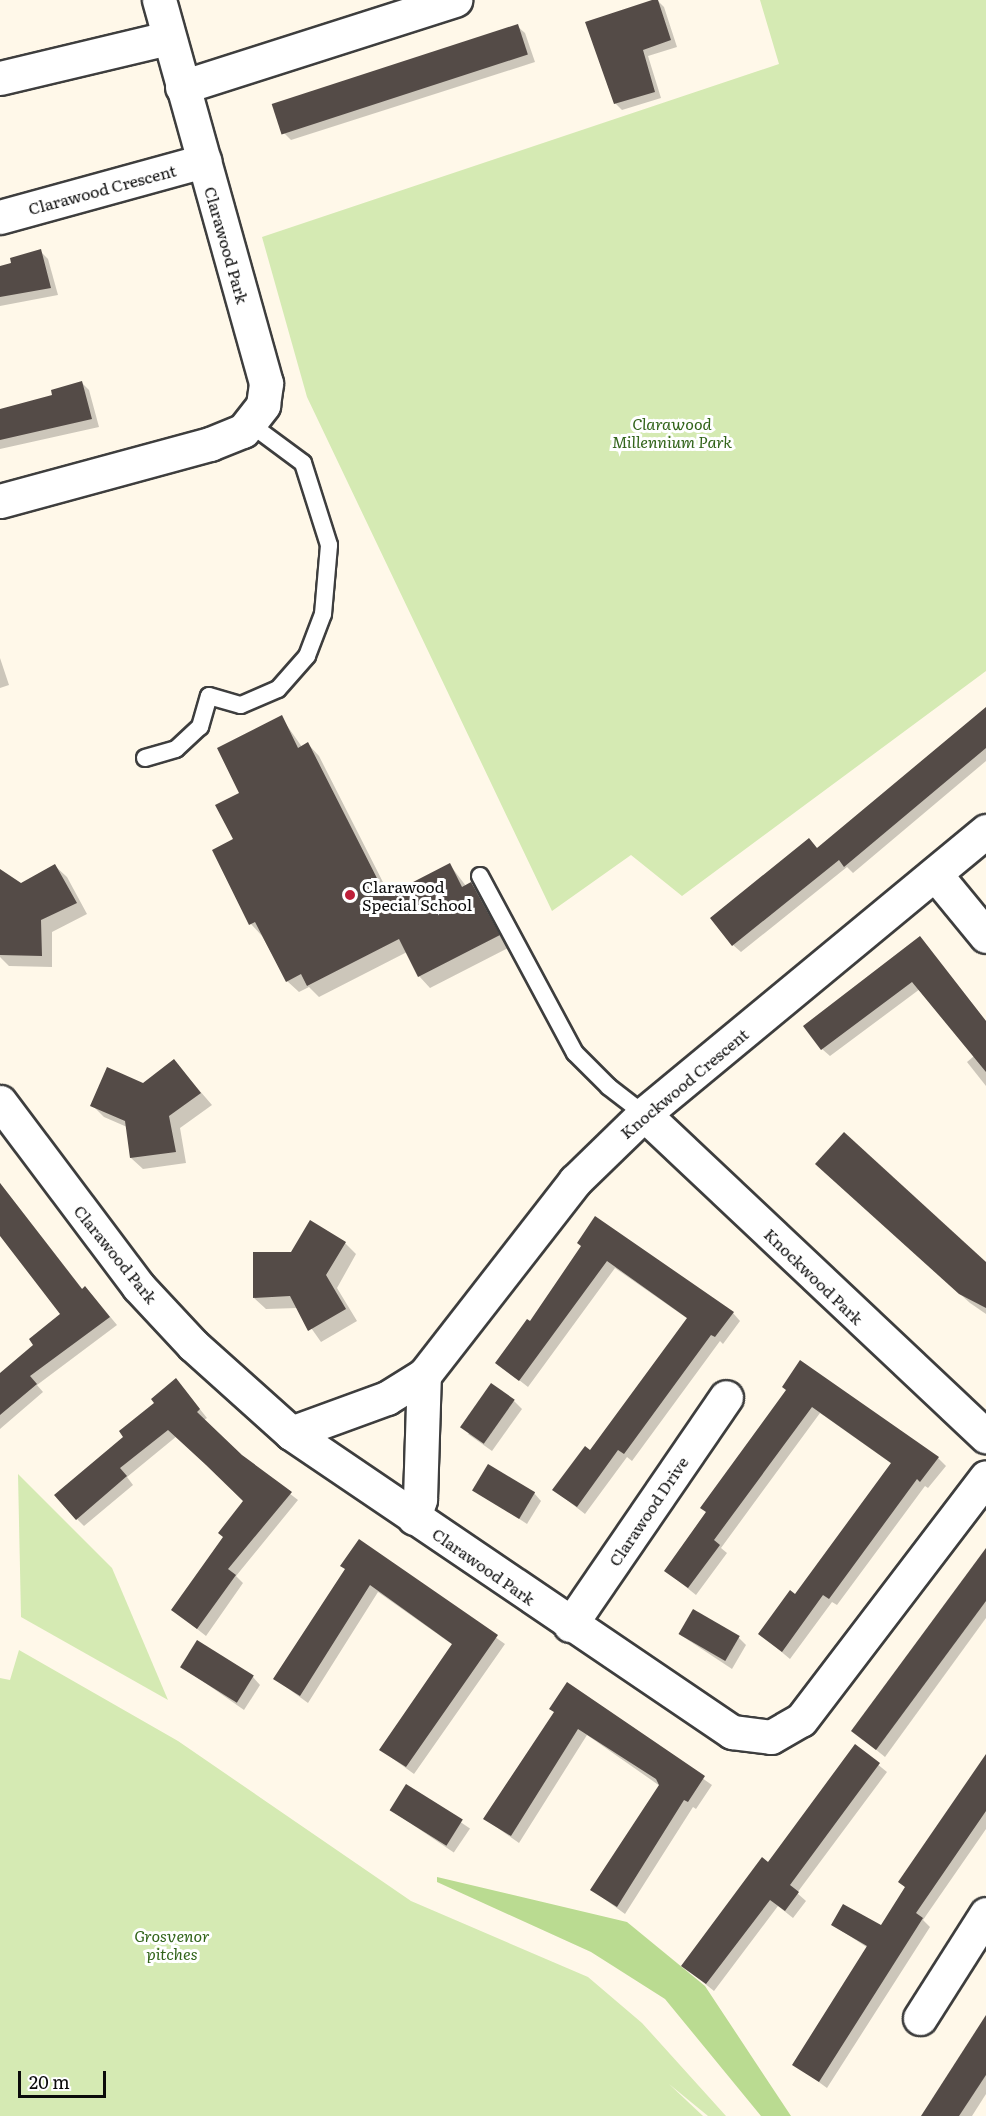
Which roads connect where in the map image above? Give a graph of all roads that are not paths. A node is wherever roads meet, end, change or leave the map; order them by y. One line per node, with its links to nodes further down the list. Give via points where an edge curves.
1 (159, 0): 3 (street, Clarawood Park)
2 (455, 0): 5 (street)
3 (168, 38): 4 (street); 5 (street, Clarawood Park)
4 (0, 78)
5 (182, 87): 6 (street, Clarawood Park)
6 (204, 161): 7 (street, Clarawood Crescent); 8 (street, Clarawood Park, via 266,383 263,405)
7 (0, 217)
8 (249, 423): 9 (street, Clarawood Park, via 243,431 210,444); 10 (lane, via 303,463 329,545 323,614 307,656 278,689 241,705 209,696 200,727 176,749)
9 (0, 501)
10 (145, 758)
11 (986, 831): 12 (street, Knockwood Crescent)
12 (935, 874): 14 (street); 16 (street, Knockwood Crescent)
13 (480, 876): 16 (lane, via 575,1053)
14 (986, 936)
15 (0, 1101): 19 (street, Clarawood Park, via 138,1286 193,1345)
16 (644, 1114): 17 (street, Knockwood Crescent, via 575,1181); 20 (street, Knockwood Park)
17 (424, 1375): 19 (street, Knockwood Crescent, via 387,1398); 22 (street, via 420,1499)
18 (726, 1397): 23 (street, Clarawood Drive)
19 (291, 1433): 22 (street, Clarawood Park)
20 (986, 1436)
21 (986, 1477): 23 (street, Clarawood Park, via 801,1720 771,1737 732,1732)
22 (414, 1518): 23 (street, Clarawood Park)
23 (570, 1625)
24 (986, 1914): 25 (street)
25 (920, 2018)

